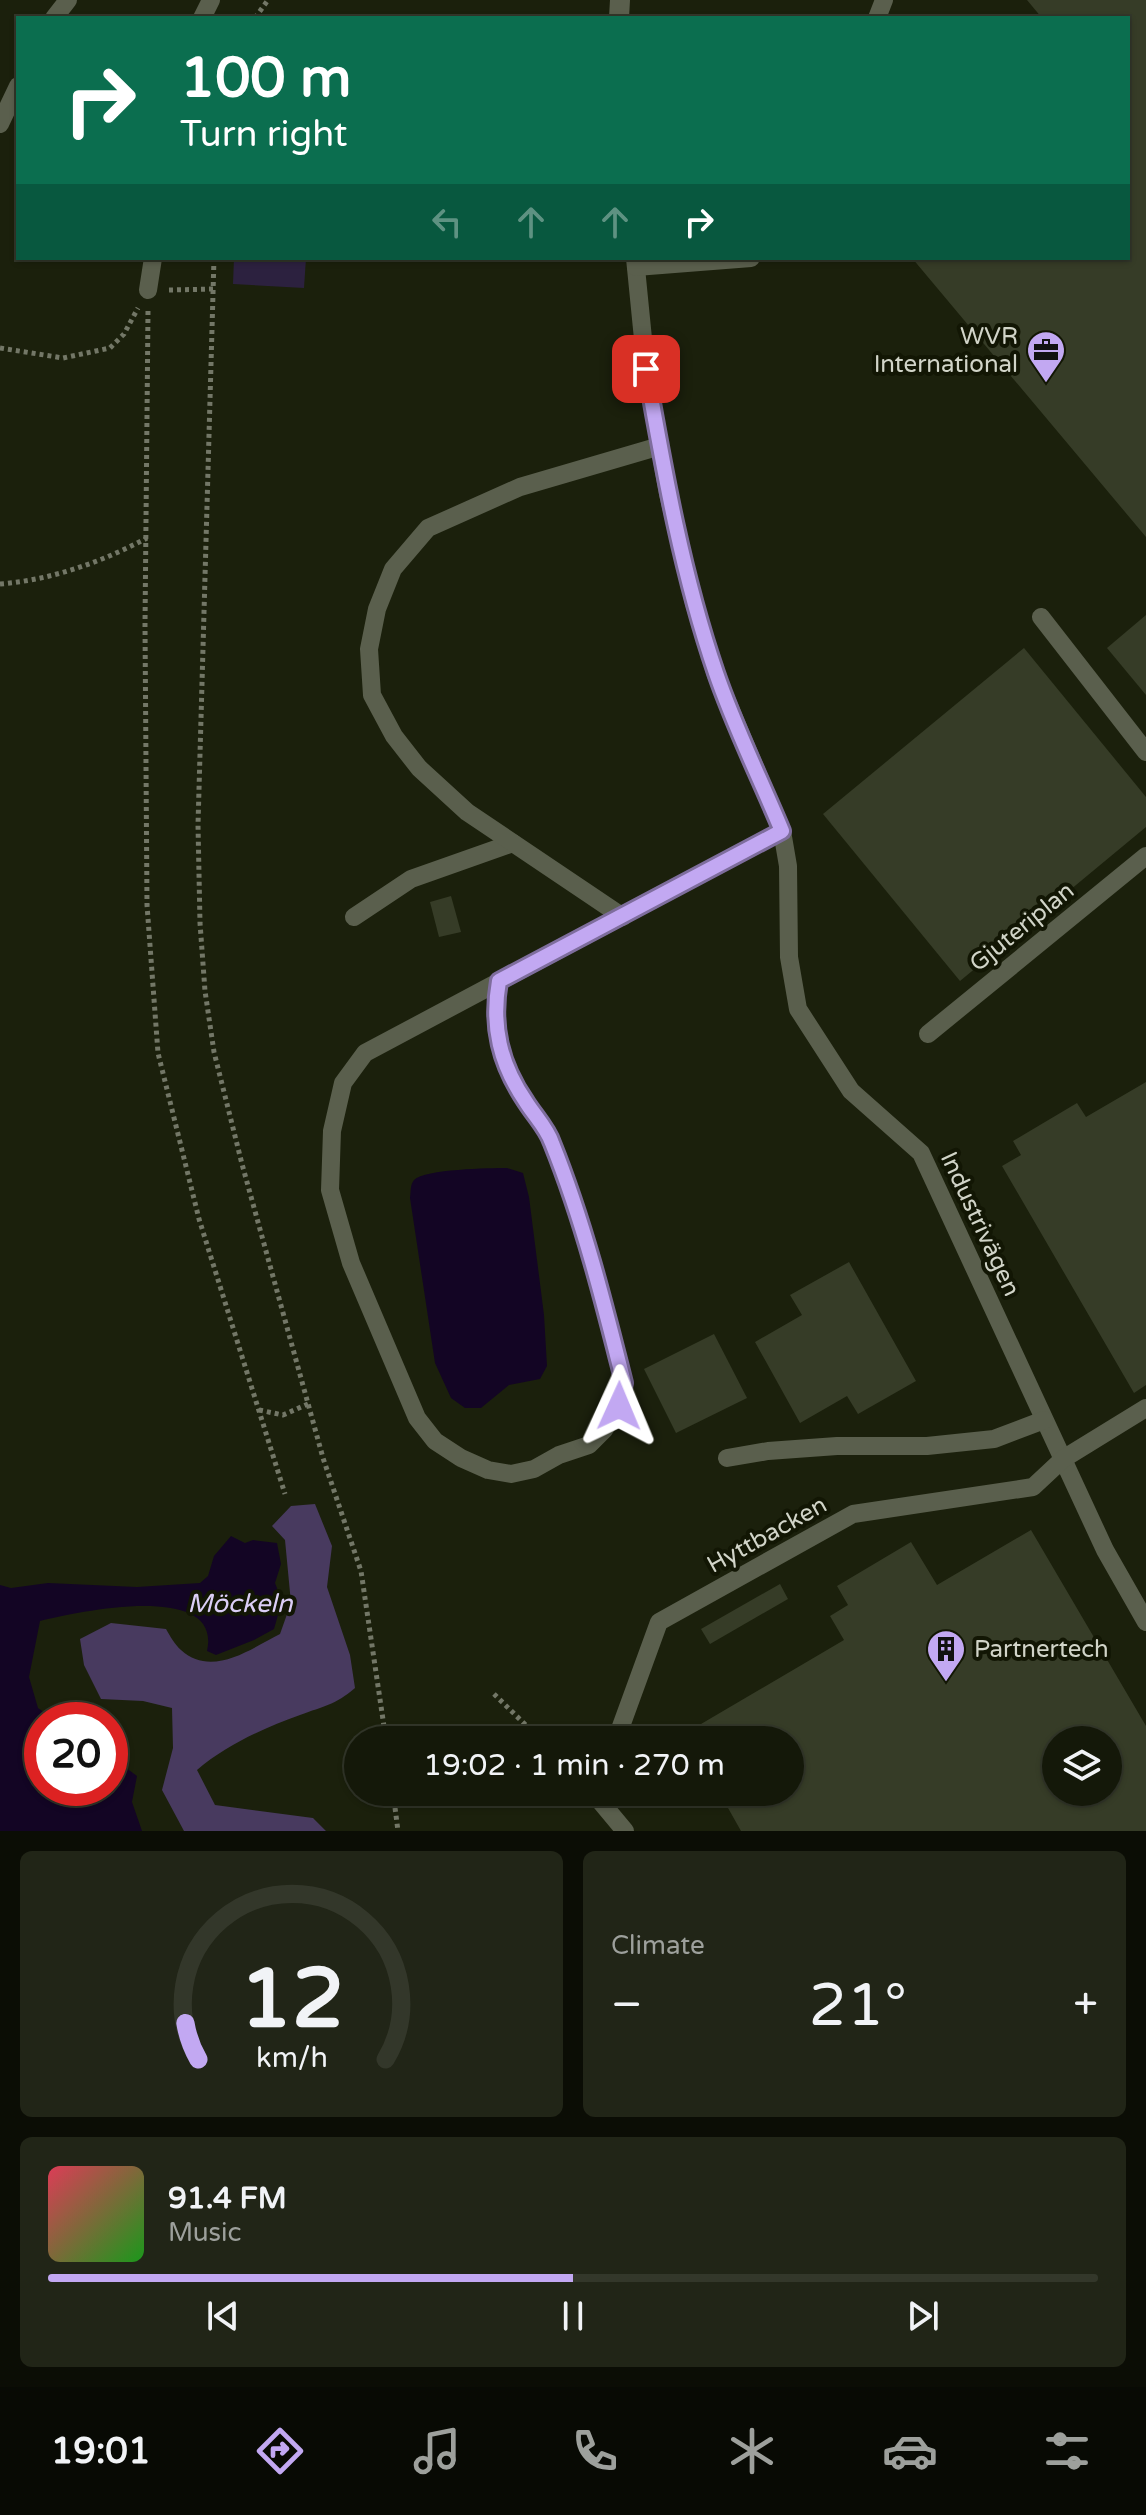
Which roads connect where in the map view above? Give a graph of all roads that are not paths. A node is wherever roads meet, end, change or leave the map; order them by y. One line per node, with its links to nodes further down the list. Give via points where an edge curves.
1 (68, 0): 2 (lane)
2 (56, 16)
3 (16, 90): 4 (lane)
4 (0, 124)
5 (153, 260): 8 (lane)
6 (693, 260): 7 (lane)
7 (635, 262): 9 (lane, Industrivägen)
8 (148, 290)
9 (660, 446): 12 (lane, Industrivägen, via 694,603 716,675); 13 (lane, via 520,487 428,528 393,569 377,609 369,649 372,695 394,736 419,768 467,812)
10 (1041, 617): 11 (lane)
11 (1146, 752)
12 (782, 831): 16 (lane); 20 (lane, Industrivägen, via 788,866 789,957 798,1009 851,1091 921,1153)
13 (513, 843): 15 (lane, via 411,879); 16 (lane)
14 (1146, 856): 18 (lane, Gjuteriplan)
15 (354, 917)
16 (623, 917): 17 (lane)
17 (499, 981): 17 (lane, via 365,1053 343,1083 332,1131 330,1190 351,1263 417,1418 435,1441 461,1458 511,1474 589,1445 619,1406 624,1383 551,1139 510,1080 496,1036)
18 (928, 1034)
19 (1146, 1408): 22 (lane, Hyttbacken)
20 (1044, 1420): 21 (lane, via 994,1439 927,1446 837,1446); 22 (lane, Industrivägen)
21 (727, 1458)
22 (1063, 1459): 23 (lane, Industrivägen); 26 (lane, Hyttbacken, via 1033,1487 853,1514 659,1622)
23 (1115, 1568): 24 (lane); 25 (lane, Industrivägen)
24 (1146, 1611)
25 (1146, 1622)
26 (621, 1726)
27 (604, 1806): 28 (lane)
28 (625, 1831)

